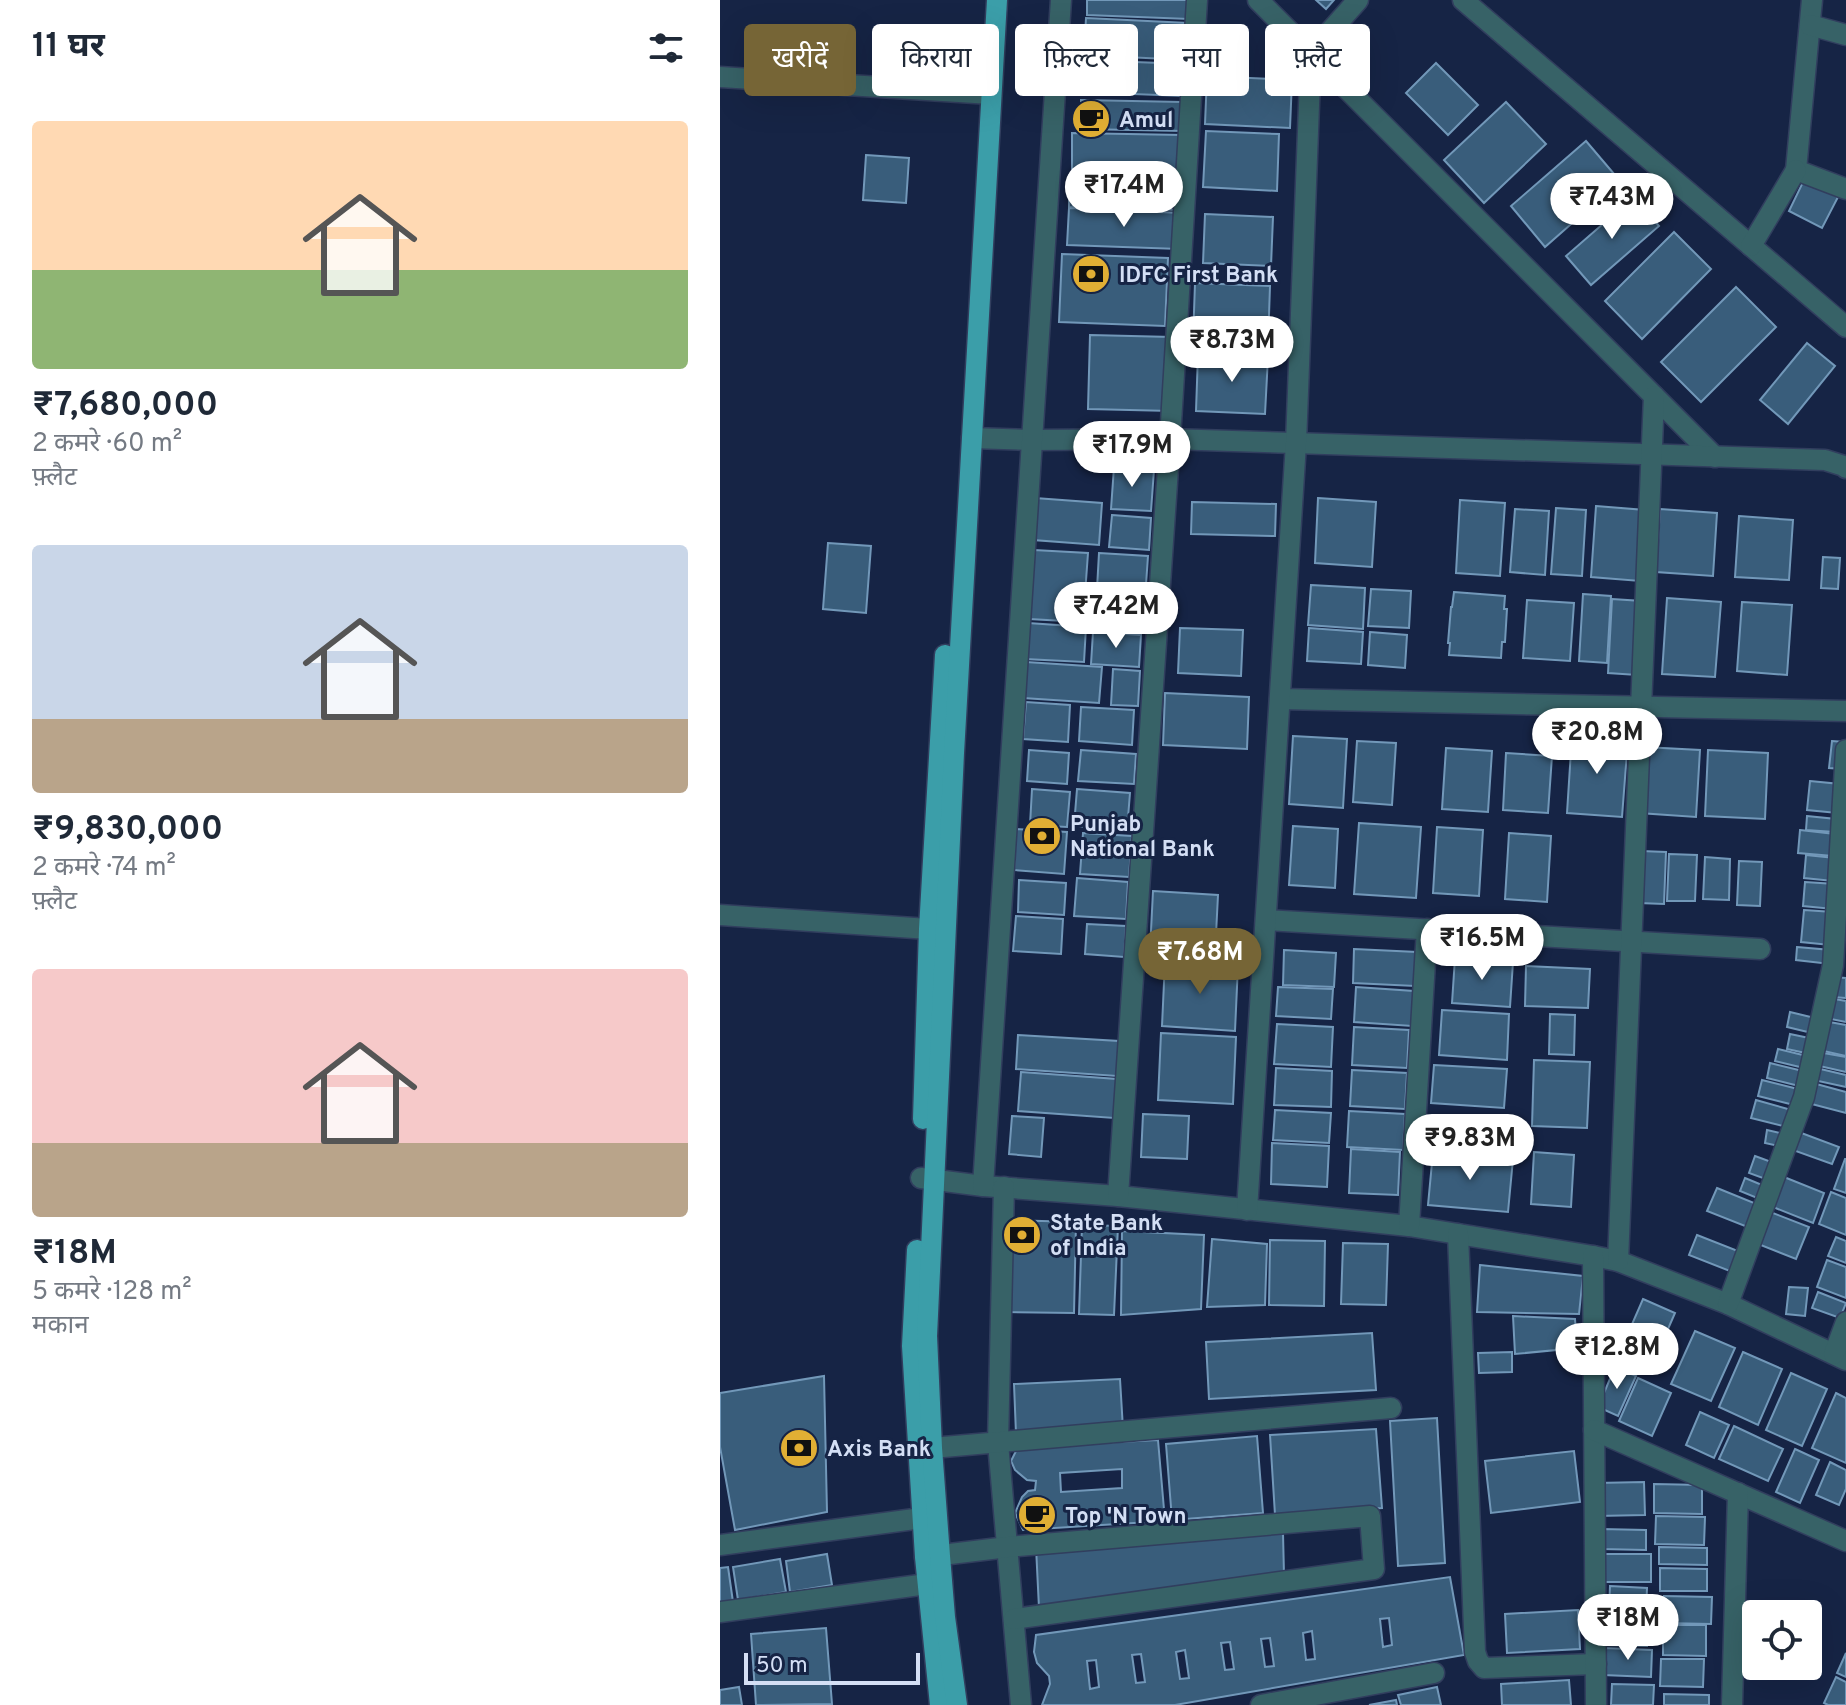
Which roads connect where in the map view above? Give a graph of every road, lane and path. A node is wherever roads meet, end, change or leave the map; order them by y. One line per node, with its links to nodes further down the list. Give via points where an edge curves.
1 (983, 0): 9 (main road)
2 (997, 0): 10 (main road)
3 (1061, 0): 28 (street)
4 (1197, 0): 27 (street)
5 (1258, 0): 11 (street)
6 (1358, 0): 12 (street)
7 (1463, 0): 23 (street)
8 (1812, 0): 13 (street)
9 (984, 24)
10 (994, 24)
11 (1282, 24)
12 (1337, 24)
13 (1810, 25): 14 (street); 21 (street)
14 (1846, 35)
15 (720, 77): 16 (street)
16 (872, 87)
17 (985, 96): 26 (main road)
18 (985, 96): 39 (main road)
19 (1309, 96): 29 (street)
20 (1354, 96): 25 (street)
21 (1796, 170): 22 (street); 23 (street)
22 (1846, 189)
23 (1751, 246): 24 (street)
24 (1846, 327)
25 (1654, 396): 30 (street); 31 (street)
26 (972, 438): 28 (street); 43 (main road)
27 (1170, 439): 28 (street); 29 (street); 46 (street)
28 (1032, 440): 44 (street)
29 (1296, 443): 30 (street); 33 (street)
30 (1652, 455): 31 (street); 34 (street)
31 (1715, 457): 32 (street, via 1825,460)
32 (1846, 468)
33 (1280, 699): 34 (street); 38 (street)
34 (1641, 706): 35 (street); 41 (street)
35 (1846, 711)
36 (1846, 750): 52 (street, via 1833,965 1804,1097)
37 (720, 915): 39 (street)
38 (1266, 920): 40 (street); 47 (street)
39 (929, 929): 43 (main road)
40 (1427, 929): 41 (street); 48 (street)
41 (1631, 941): 42 (street); 51 (street)
42 (1760, 949)
43 (928, 1178): 44 (street); 58 (main road); 60 (main road, via 912,1346)
44 (983, 1186): 45 (street)
45 (1004, 1187): 46 (street); 57 (street)
46 (1118, 1196): 47 (street)
47 (1247, 1210): 48 (street)
48 (1409, 1226): 49 (street)
49 (1458, 1234): 50 (street); 68 (street, via 1478,1661 1484,1668)
50 (1593, 1256): 51 (street); 56 (street)
51 (1618, 1261): 52 (street)
52 (1728, 1304): 54 (street)
53 (1846, 1322): 54 (street)
54 (1840, 1357)
55 (1391, 1408): 57 (street)
56 (1594, 1430): 59 (street); 68 (street)
57 (998, 1443): 58 (street); 63 (street)
58 (932, 1448): 64 (main road)
59 (1738, 1493): 61 (street); 75 (street)
60 (922, 1518): 62 (street); 64 (main road)
61 (1846, 1541)
62 (720, 1545)
63 (1008, 1547): 64 (street); 67 (street); 67 (street, via 1370,1516 1374,1569)
64 (932, 1556): 65 (main road)
65 (935, 1583): 66 (street); 70 (main road); 71 (main road)
66 (720, 1612)
67 (1014, 1619): 72 (street)
68 (1596, 1664): 74 (street)
69 (1434, 1673): 73 (street)
70 (940, 1705)
71 (957, 1705)
72 (1021, 1705)
73 (1261, 1705)
74 (1596, 1705)
75 (1732, 1705)

